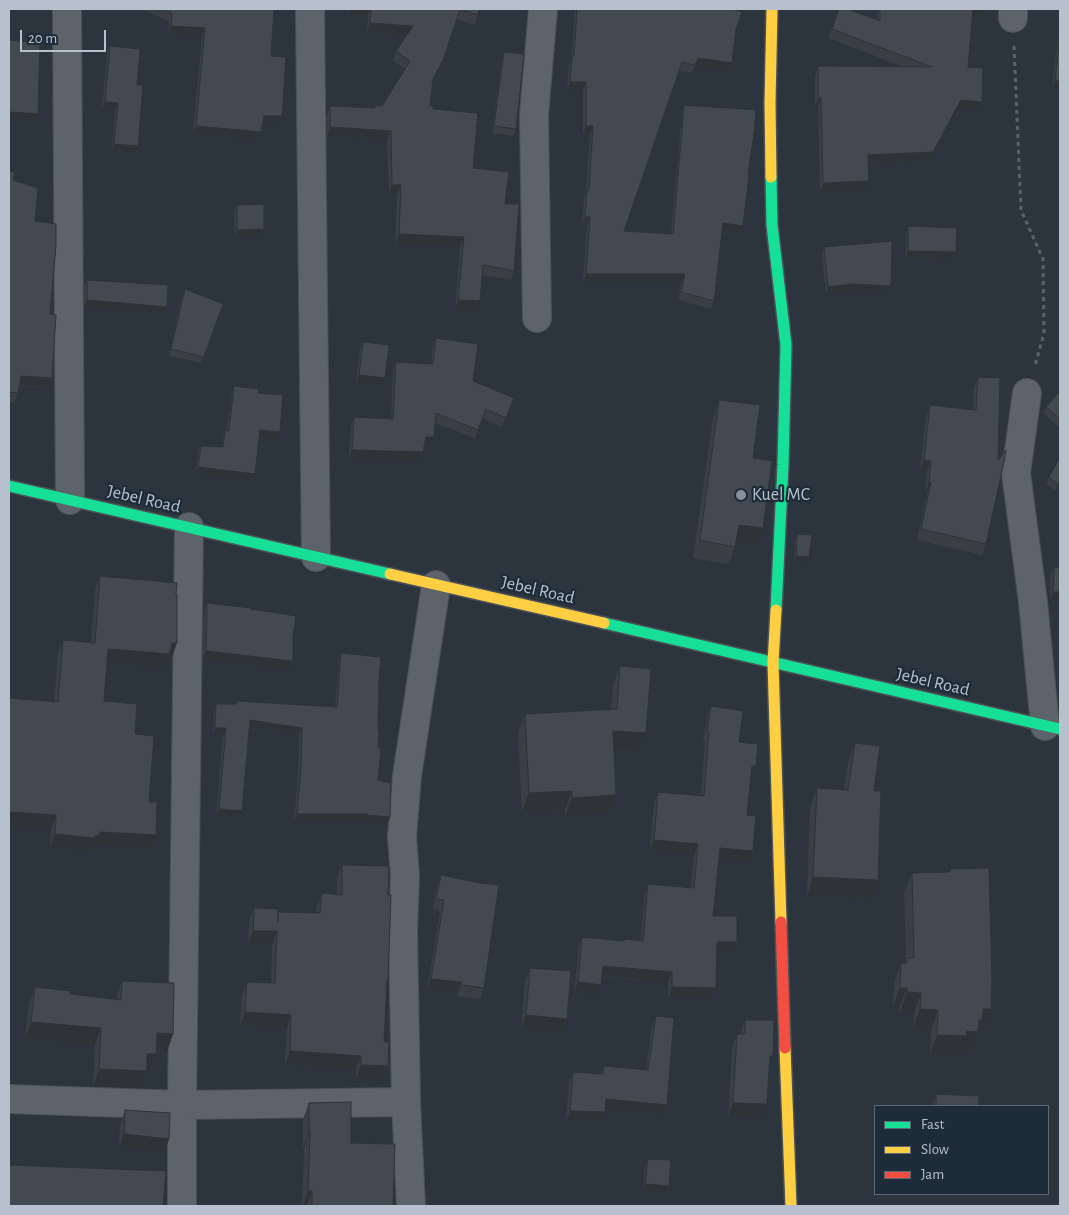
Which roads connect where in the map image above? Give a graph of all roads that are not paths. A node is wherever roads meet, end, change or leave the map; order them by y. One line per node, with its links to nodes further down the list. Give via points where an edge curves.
1 (67, 9): 8 (street)
2 (310, 9): 10 (street)
3 (543, 9): 5 (street, via 534,114)
4 (772, 9): 12 (street, via 772,225 786,344)
5 (537, 318)
6 (1028, 393): 13 (street, via 1016,473)
7 (9, 486): 8 (street, Jebel Road)
8 (70, 500): 9 (street, Jebel Road)
9 (189, 528): 10 (street, Jebel Road); 16 (street)
10 (316, 557): 11 (street, Jebel Road)
11 (436, 585): 12 (street, Jebel Road); 15 (street, via 407,776 402,837)
12 (773, 662): 13 (street, Jebel Road); 19 (street)
13 (1053, 728)
14 (9, 1099): 16 (street)
15 (406, 1102): 16 (street); 18 (street)
16 (182, 1104): 17 (street)
17 (182, 1206)
18 (411, 1206)
19 (791, 1206)

